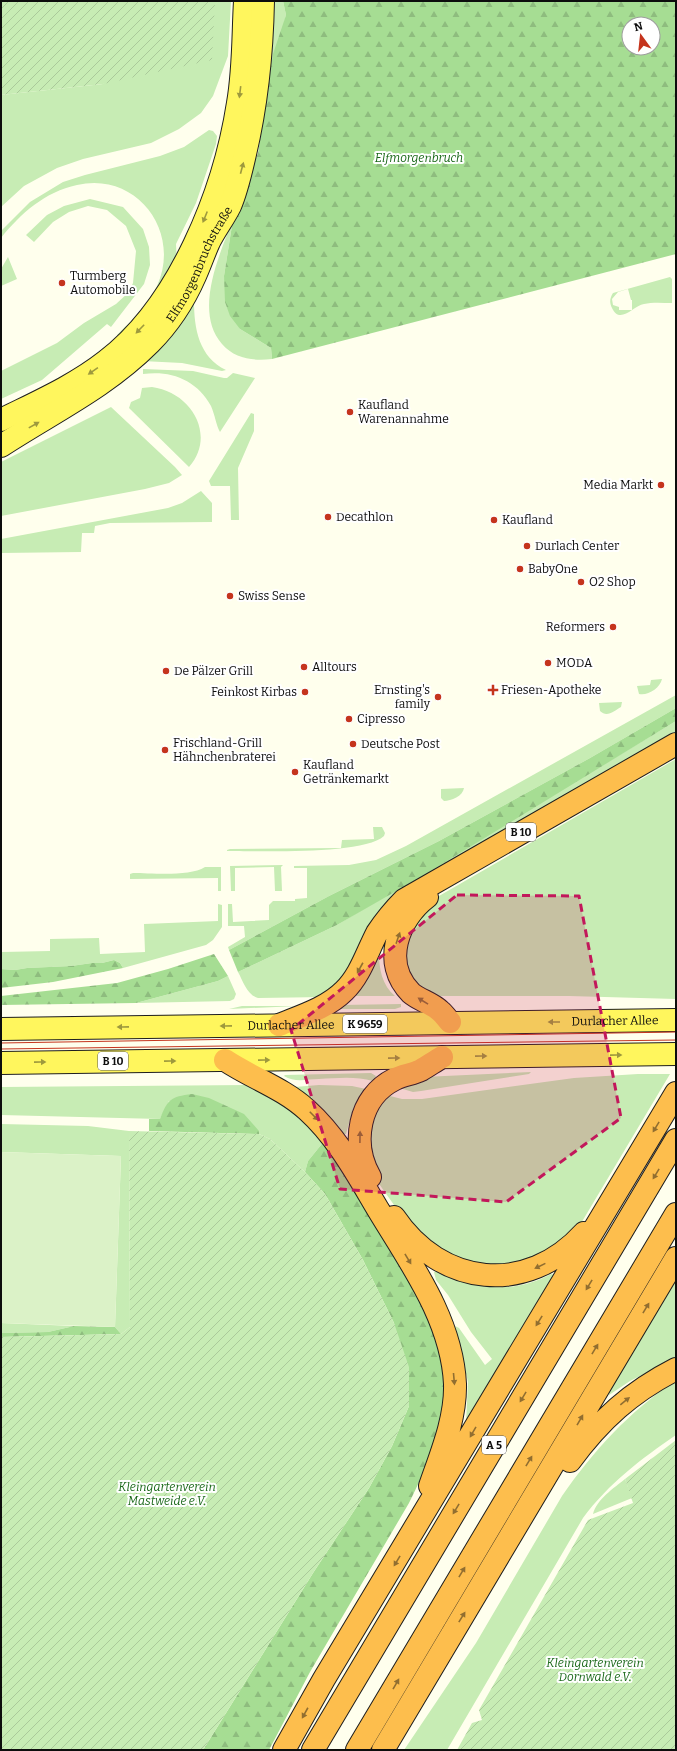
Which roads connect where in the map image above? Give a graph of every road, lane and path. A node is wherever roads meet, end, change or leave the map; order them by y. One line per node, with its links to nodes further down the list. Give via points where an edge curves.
1 (245, 1): 3 (main road, Elfmorgenbruchstraße, one-way to 3, via 238,104 226,158 211,204 179,275 145,324 106,361 72,385)
2 (263, 1): 4 (main road, Elfmorgenbruchstraße, one-way to 2, via 108,380 150,343 180,304 195,277 209,242 230,205 242,170 258,93)
3 (1, 420)
4 (1, 446)
5 (676, 744): 9 (highway, B 10, one-way to 9, via 404,900 378,933 361,967 345,990 332,1001)
6 (676, 753): 8 (highway, one-way to 6, via 440,1011 412,993 404,984 396,966 396,945 413,909 434,892)
7 (676, 1020): 8 (main road, Durlacher Allee / K 9659, one-way to 8)
8 (450, 1022): 9 (main road, Durlacher Allee / K 9659)
9 (279, 1025): 10 (main road, Durlacher Allee / K 9659, one-way to 10)
10 (1, 1029)
11 (675, 1054): 12 (main road, B 10, one-way to 11)
12 (442, 1057): 13 (main road, B 10, one-way to 12); 17 (highway, one-way to 12, via 564,1252 531,1270 507,1276 481,1275 458,1268 440,1260 419,1244 400,1226 366,1170 360,1153 360,1125 371,1099 383,1086)
13 (225, 1060): 14 (main road, B 10, one-way to 13); 22 (highway, one-way to 22, via 294,1100 326,1129 347,1158 417,1274 441,1323 449,1347 455,1384 453,1404 446,1442)
14 (1, 1063)
15 (676, 1093): 17 (highway, one-way to 17)
16 (676, 1140): 24 (highway, A 5, one-way to 24)
17 (611, 1204): 22 (highway, one-way to 22, via 526,1341)
18 (676, 1214): 25 (highway, one-way to 18)
19 (676, 1258): 21 (highway, one-way to 19)
20 (676, 1369): 21 (highway, one-way to 20, via 601,1423 633,1394)
21 (518, 1526): 26 (highway, one-way to 21)
22 (417, 1527): 23 (highway, one-way to 23, via 324,1679)
23 (284, 1750)
24 (313, 1750)
25 (357, 1750)
26 (383, 1750)

